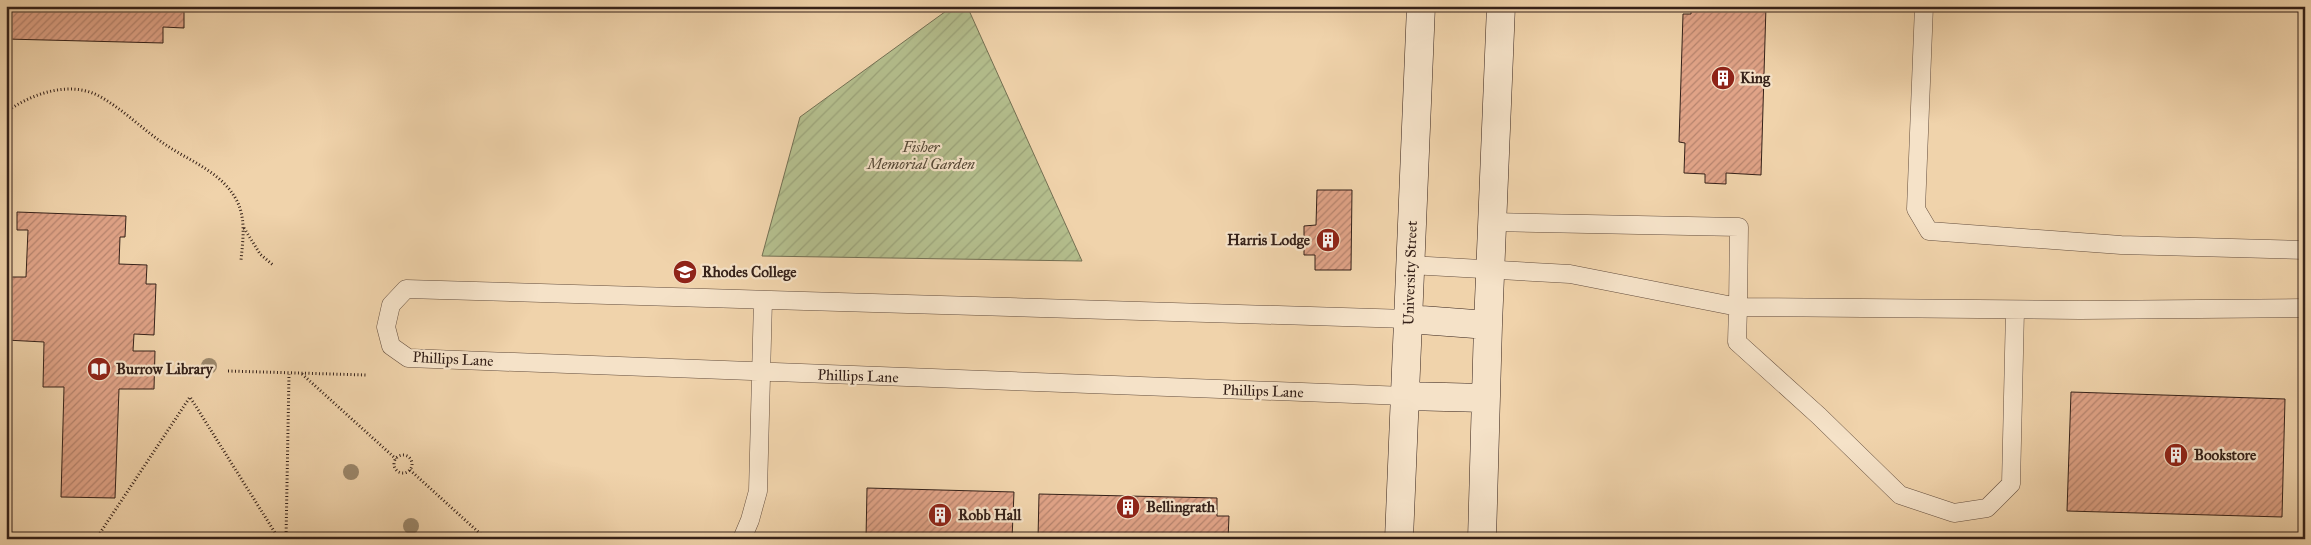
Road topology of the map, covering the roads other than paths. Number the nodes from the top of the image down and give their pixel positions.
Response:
1 (1421, 6) edge
2 (1501, 6) edge
3 (1924, 6) edge
4 (1492, 222) junction
5 (2305, 250) edge
6 (1410, 265) junction
7 (1490, 270) junction
8 (763, 300) junction
9 (1738, 307) junction
10 (2305, 308) edge
11 (2015, 310) junction
12 (1408, 319) junction
13 (1488, 325) junction
14 (762, 372) junction
15 (1405, 396) junction
16 (1485, 398) junction
17 (742, 539) edge
18 (1399, 539) edge
19 (1482, 539) edge

1 - 6 main road, University Street
2 - 4 main road
3 - 5 lane
4 - 7 main road
4 - 9 lane
6 - 7 lane
6 - 12 main road, University Street
7 - 9 lane
7 - 13 main road
8 - 12 lane, Phillips Lane
8 - 14 lane
8 - 14 lane, Phillips Lane
9 - 11 lane
9 - 11 lane
10 - 11 lane
12 - 13 main road
12 - 15 main road, University Street
13 - 16 main road
14 - 15 lane, Phillips Lane
14 - 17 lane
15 - 16 main road
15 - 18 main road, University Street
16 - 19 main road

